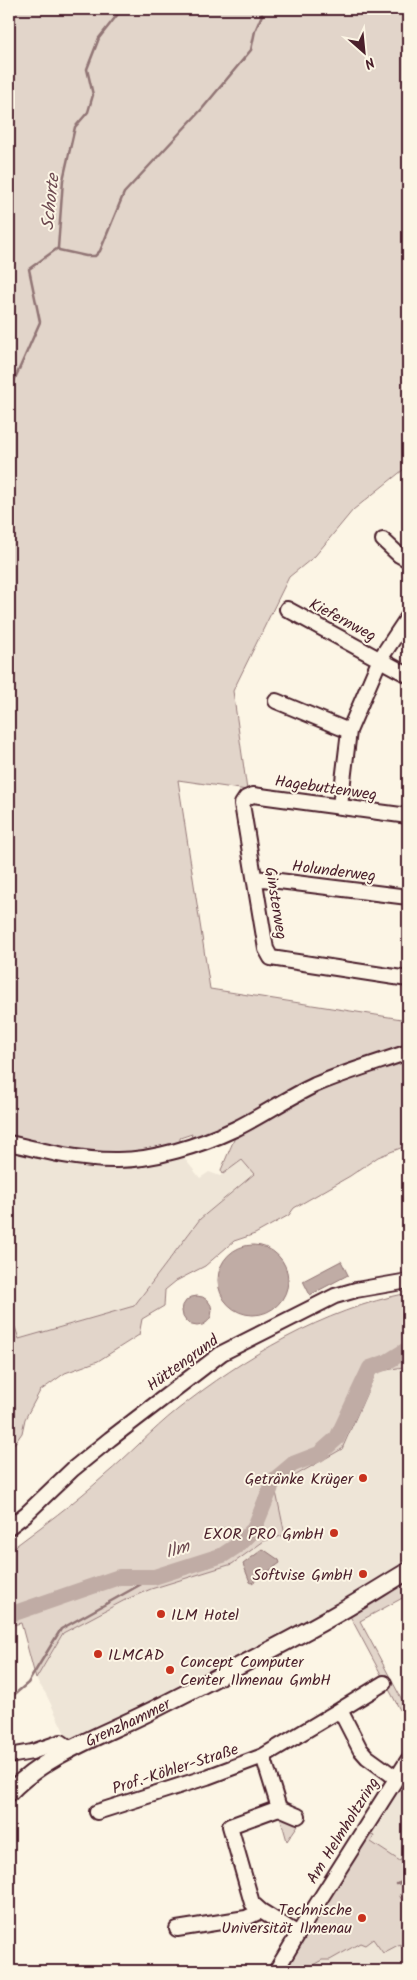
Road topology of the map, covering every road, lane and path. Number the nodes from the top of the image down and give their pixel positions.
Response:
1 (383, 540) dead end
2 (408, 560) edge
3 (287, 608) dead end
4 (408, 617) edge
5 (380, 659) junction
6 (408, 675) edge
7 (276, 701) dead end
8 (349, 731) junction
9 (242, 804) joint
10 (340, 806) junction
11 (408, 816) edge
12 (255, 878) junction
13 (408, 898) edge
14 (408, 979) edge
15 (408, 1052) edge
16 (9, 1143) edge
17 (408, 1281) edge
18 (9, 1527) edge
19 (408, 1570) edge
20 (384, 1683) dead end
21 (340, 1710) junction
22 (71, 1749) junction
23 (9, 1756) edge
24 (263, 1756) junction
25 (408, 1760) edge
26 (396, 1778) junction
27 (9, 1794) edge
28 (279, 1808) junction
29 (97, 1812) dead end
30 (298, 1816) dead end
31 (261, 1911) junction
32 (177, 1929) dead end
33 (298, 1934) junction
34 (276, 1971) edge

1 - 2 street
3 - 5 street, Kiefernweg
4 - 5 street
5 - 6 street, Kiefernweg
5 - 8 street
7 - 8 street
8 - 10 street
9 - 10 street, Hagebuttenweg
9 - 12 street, Ginsterweg
10 - 11 street, Hagebuttenweg
12 - 13 street, Holunderweg
12 - 14 street, Ginsterweg
15 - 16 street
17 - 18 street, Hüttengrund
19 - 22 main road, Grenzhammer
20 - 21 street, Prof.-Köhler-Straße
21 - 24 street, Prof.-Köhler-Straße
21 - 26 street
22 - 23 street
22 - 27 main road, Grenzhammer
24 - 28 street, Prof.-Köhler-Straße
24 - 29 street, Prof.-Köhler-Straße
25 - 26 street, Am Helmholtzring
26 - 33 street, Am Helmholtzring
28 - 30 street
28 - 31 street
31 - 32 street
31 - 33 street
33 - 34 street, Am Helmholtzring

